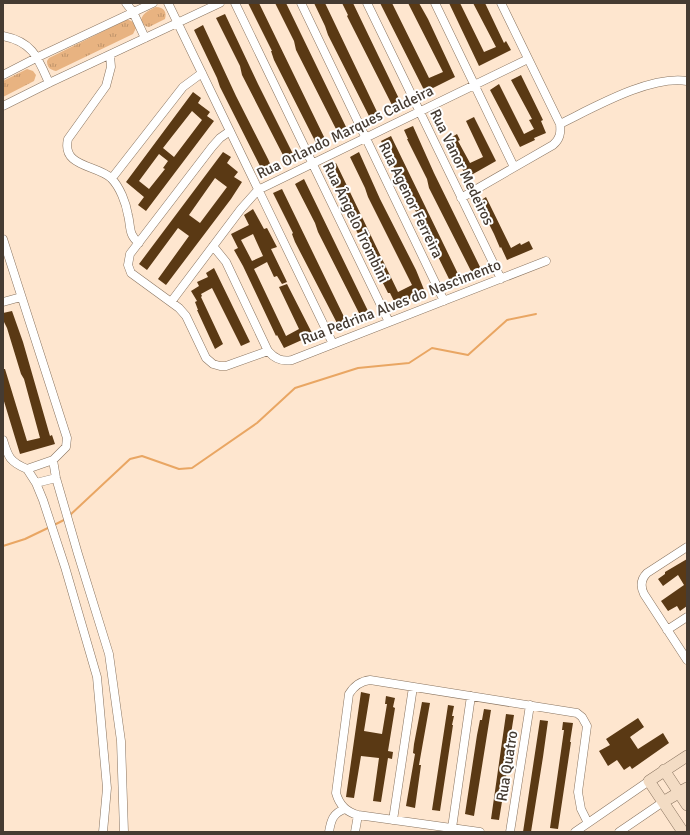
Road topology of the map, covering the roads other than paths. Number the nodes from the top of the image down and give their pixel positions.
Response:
1 (126, 3) edge
2 (153, 3) edge
3 (168, 3) edge
4 (220, 3) edge
5 (235, 3) edge
6 (301, 3) edge
7 (367, 3) edge
8 (435, 3) edge
9 (501, 3) edge
10 (133, 12) junction
11 (177, 23) junction
12 (3, 36) edge
13 (145, 38) junction
14 (110, 55) junction
15 (38, 57) junction
16 (528, 59) junction
17 (202, 73) junction
18 (3, 75) edge
19 (687, 81) edge
20 (49, 83) junction
21 (474, 85) junction
22 (3, 106) edge
23 (420, 111) junction
24 (560, 124) junction
25 (230, 131) junction
26 (366, 138) junction
27 (312, 163) junction
28 (514, 168) junction
29 (112, 178) junction
30 (258, 190) junction
31 (462, 198) junction
32 (3, 238) edge
33 (138, 243) junction
34 (213, 246) junction
35 (546, 261) dead end
36 (501, 279) junction
37 (22, 297) junction
38 (444, 301) junction
39 (3, 302) edge
40 (171, 302) junction
41 (389, 322) junction
42 (333, 344) junction
43 (268, 351) junction
44 (3, 440) edge
45 (53, 460) junction
46 (27, 469) junction
47 (56, 478) junction
48 (36, 483) junction
49 (687, 547) edge
50 (687, 617) edge
51 (667, 630) junction
52 (687, 660) edge
53 (413, 687) junction
54 (471, 696) junction
55 (530, 705) junction
56 (687, 756) edge
57 (664, 770) junction
58 (649, 781) junction
59 (683, 790) edge
60 (663, 802) junction
61 (687, 805) edge
62 (345, 809) junction
63 (358, 815) junction
64 (393, 820) junction
65 (588, 823) junction
66 (452, 828) junction
67 (103, 832) edge
68 (124, 832) edge
69 (329, 832) edge
70 (355, 832) edge
71 (480, 832) edge
72 (510, 832) edge
73 (575, 832) edge
74 (619, 832) edge
75 (683, 832) edge

1 - 10 street
2 - 10 street
3 - 11 street
4 - 11 street
5 - 27 street, Rua Ângelo Trombini
6 - 26 street, Rua Agenor Ferreira
7 - 23 street, Rua Vanor Medeiros
8 - 21 street
9 - 16 street
10 - 13 street
10 - 15 street
11 - 13 street
11 - 17 street
12 - 15 street
13 - 14 street
14 - 20 street
14 - 29 street
15 - 18 street
15 - 20 street
16 - 21 street, Rua Orlando Marques Caldeira
16 - 24 street
17 - 25 street
17 - 29 street
19 - 24 street
20 - 22 street
21 - 23 street, Rua Orlando Marques Caldeira
21 - 28 street
23 - 26 street, Rua Orlando Marques Caldeira
23 - 31 street, Rua Vanor Medeiros
24 - 28 street
25 - 30 street
25 - 33 street
26 - 27 street, Rua Orlando Marques Caldeira
26 - 38 street, Rua Agenor Ferreira
27 - 30 street, Rua Orlando Marques Caldeira
27 - 41 street, Rua Ângelo Trombini
28 - 31 street
29 - 33 street
30 - 34 street, Rua Orlando Marques Caldeira
30 - 42 street
31 - 36 street, Rua Vanor Medeiros
32 - 37 street
33 - 40 street
34 - 40 street, Rua Orlando Marques Caldeira
34 - 43 street
35 - 36 street, Rua Pedrina Alves do Nascimento
36 - 38 street, Rua Pedrina Alves do Nascimento
37 - 39 street
37 - 45 street
38 - 41 street, Rua Pedrina Alves do Nascimento
40 - 43 street
41 - 42 street, Rua Pedrina Alves do Nascimento
42 - 43 street, Rua Pedrina Alves do Nascimento
44 - 46 street
45 - 46 street
45 - 47 street
46 - 48 street
47 - 48 street
47 - 68 street
48 - 67 street
49 - 51 street
50 - 51 street
51 - 52 street
53 - 54 street
53 - 62 street
53 - 64 street
54 - 55 street
54 - 66 street
55 - 65 street
55 - 72 street, Rua Quatro
56 - 57 street
57 - 58 street
57 - 59 street
58 - 60 street
58 - 65 street
59 - 60 street
59 - 61 street
60 - 74 street
60 - 75 street
62 - 63 street
62 - 69 street
63 - 64 street
63 - 70 street
64 - 66 street
65 - 73 street
66 - 71 street

